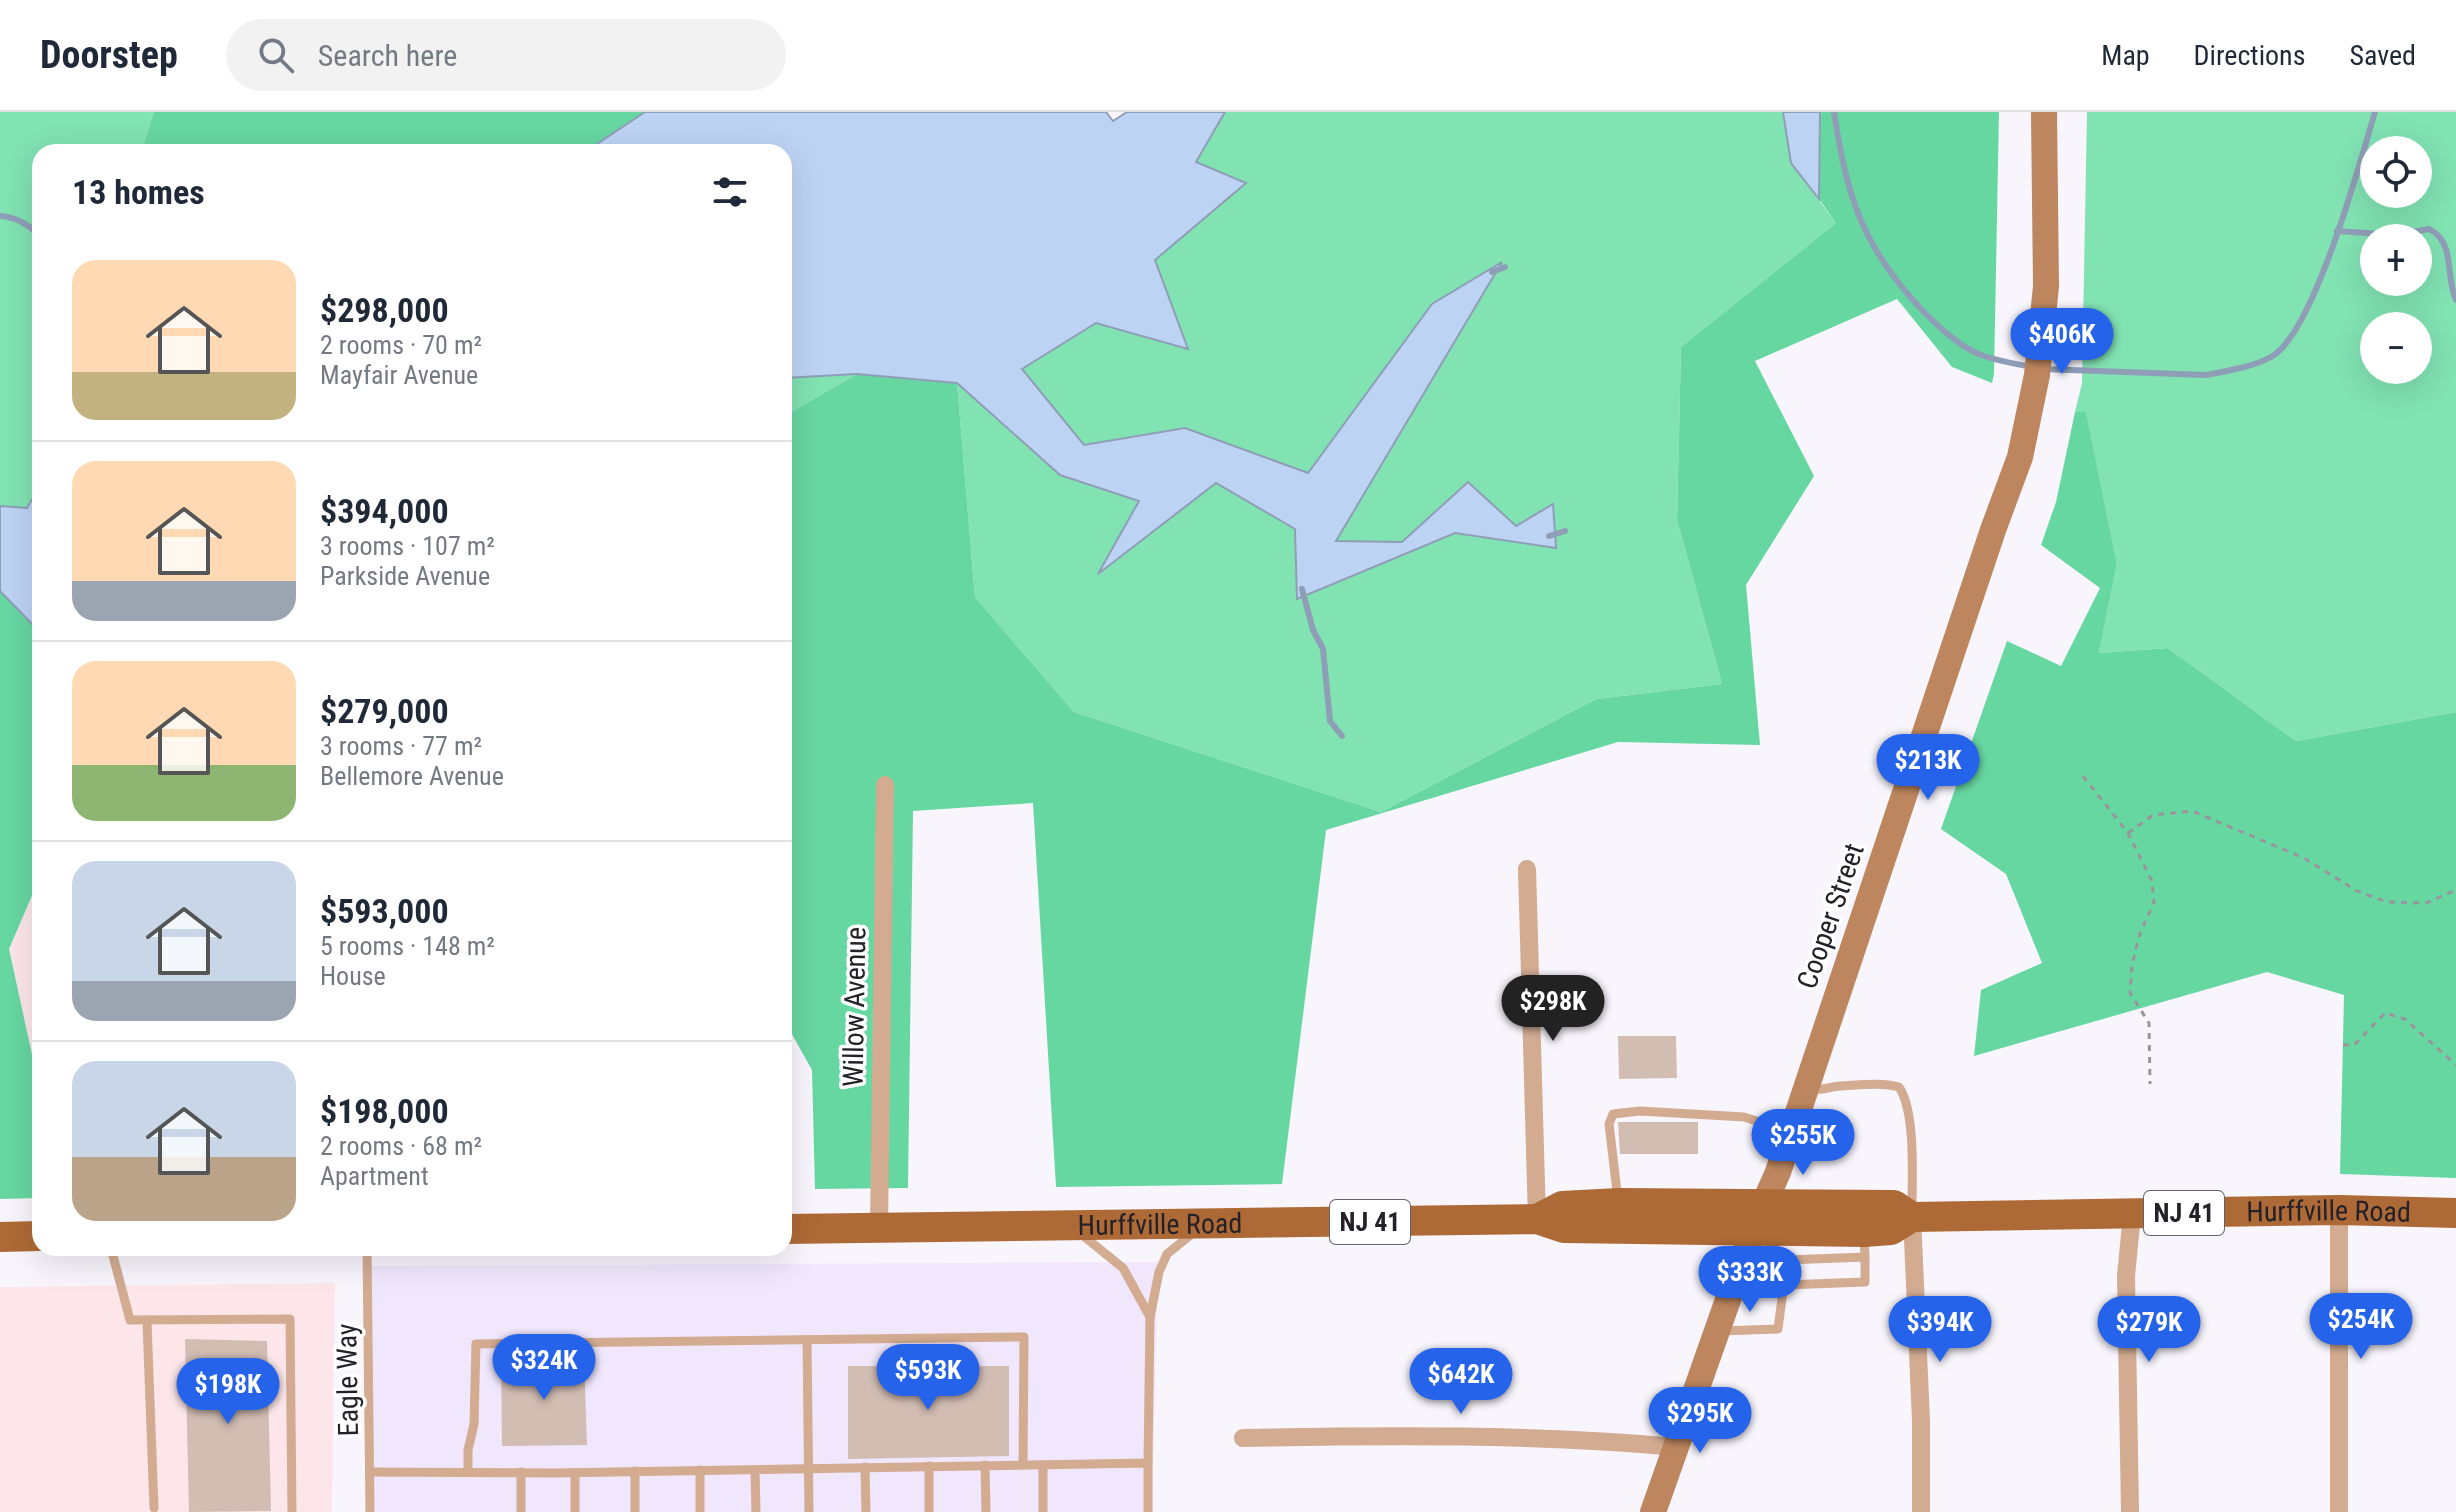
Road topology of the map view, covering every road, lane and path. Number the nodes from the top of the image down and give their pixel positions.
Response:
1 (2044, 112) edge
2 (2083, 776) dead end
3 (885, 785) dead end
4 (2128, 833) junction
5 (1527, 869) dead end
6 (2456, 890) edge
7 (2343, 1045) dead end
8 (2456, 1065) edge
9 (2150, 1084) dead end
10 (1807, 1086) junction
11 (1791, 1132) junction
12 (1619, 1203) junction
13 (2339, 1210) junction
14 (2456, 1213) edge
15 (2132, 1214) junction
16 (1759, 1216) junction
17 (1912, 1217) junction
18 (1537, 1219) junction
19 (1204, 1225) junction
20 (1072, 1227) junction
21 (879, 1228) junction
22 (792, 1229) edge
23 (32, 1236) edge
24 (0, 1237) edge
25 (1864, 1244) junction
26 (113, 1256) edge
27 (367, 1256) edge
28 (1785, 1285) junction
29 (1150, 1317) junction
30 (147, 1322) junction
31 (1718, 1331) junction
32 (807, 1340) junction
33 (1243, 1438) dead end
34 (1677, 1447) junction
35 (1148, 1463) junction
36 (985, 1465) junction
37 (1023, 1465) junction
38 (1043, 1465) junction
39 (929, 1466) junction
40 (865, 1467) junction
41 (808, 1469) junction
42 (700, 1470) junction
43 (755, 1470) junction
44 (635, 1471) junction
45 (370, 1472) junction
46 (468, 1472) junction
47 (521, 1472) junction
48 (575, 1473) junction
49 (154, 1508) dead end
50 (292, 1512) edge
51 (370, 1512) edge
52 (521, 1512) edge
53 (575, 1512) edge
54 (635, 1512) edge
55 (700, 1512) edge
56 (756, 1512) edge
57 (809, 1512) edge
58 (866, 1512) edge
59 (929, 1512) edge
60 (986, 1512) edge
61 (1043, 1512) edge
62 (1148, 1512) edge
63 (1653, 1512) edge
64 (1921, 1512) edge
65 (2130, 1512) edge
66 (2339, 1512) edge

1 - 10 main road, Cooper Street
2 - 4 path
3 - 21 street, Willow Avenue
4 - 6 path
4 - 9 path
5 - 18 street
7 - 8 path
10 - 11 main road, Cooper Street
10 - 17 lane
11 - 12 lane
11 - 16 main road, Cooper Street
12 - 16 main road, Hurffville Road / NJ 41
12 - 18 main road, Hurffville Road / NJ 41
13 - 14 main road, Hurffville Road / NJ 41
13 - 15 main road, Hurffville Road / NJ 41
13 - 66 street
15 - 17 main road, Hurffville Road / NJ 41
15 - 65 street
16 - 17 main road, Hurffville Road / NJ 41
16 - 18 main road, Hurffville Road / NJ 41
16 - 25 main road, Hurffville Road / NJ 41
16 - 31 main road, Cooper Street
17 - 25 main road, Hurffville Road / NJ 41
17 - 64 street
18 - 19 main road, Hurffville Road / NJ 41
19 - 20 main road, Hurffville Road / NJ 41
19 - 29 lane
20 - 21 main road, Hurffville Road / NJ 41
20 - 29 lane
21 - 22 main road, Hurffville Road / NJ 41
23 - 24 main road
25 - 28 lane
25 - 28 lane
26 - 30 lane
27 - 45 lane, Eagle Way
28 - 31 lane
29 - 35 lane
30 - 49 lane
30 - 50 lane
31 - 34 main road, Cooper Street
32 - 37 lane
32 - 41 lane
32 - 46 lane
33 - 34 street
34 - 63 main road, Cooper Street
35 - 38 lane
35 - 62 lane
36 - 37 lane
36 - 39 lane
36 - 60 lane
37 - 38 lane
38 - 61 lane
39 - 40 lane
39 - 59 lane
40 - 41 lane
40 - 58 lane
41 - 43 lane
41 - 57 lane
42 - 43 lane
42 - 44 lane
42 - 55 lane
43 - 56 lane
44 - 48 lane
44 - 54 lane
45 - 46 lane
45 - 51 lane, Eagle Way
46 - 47 lane
47 - 48 lane
47 - 52 lane
48 - 53 lane

